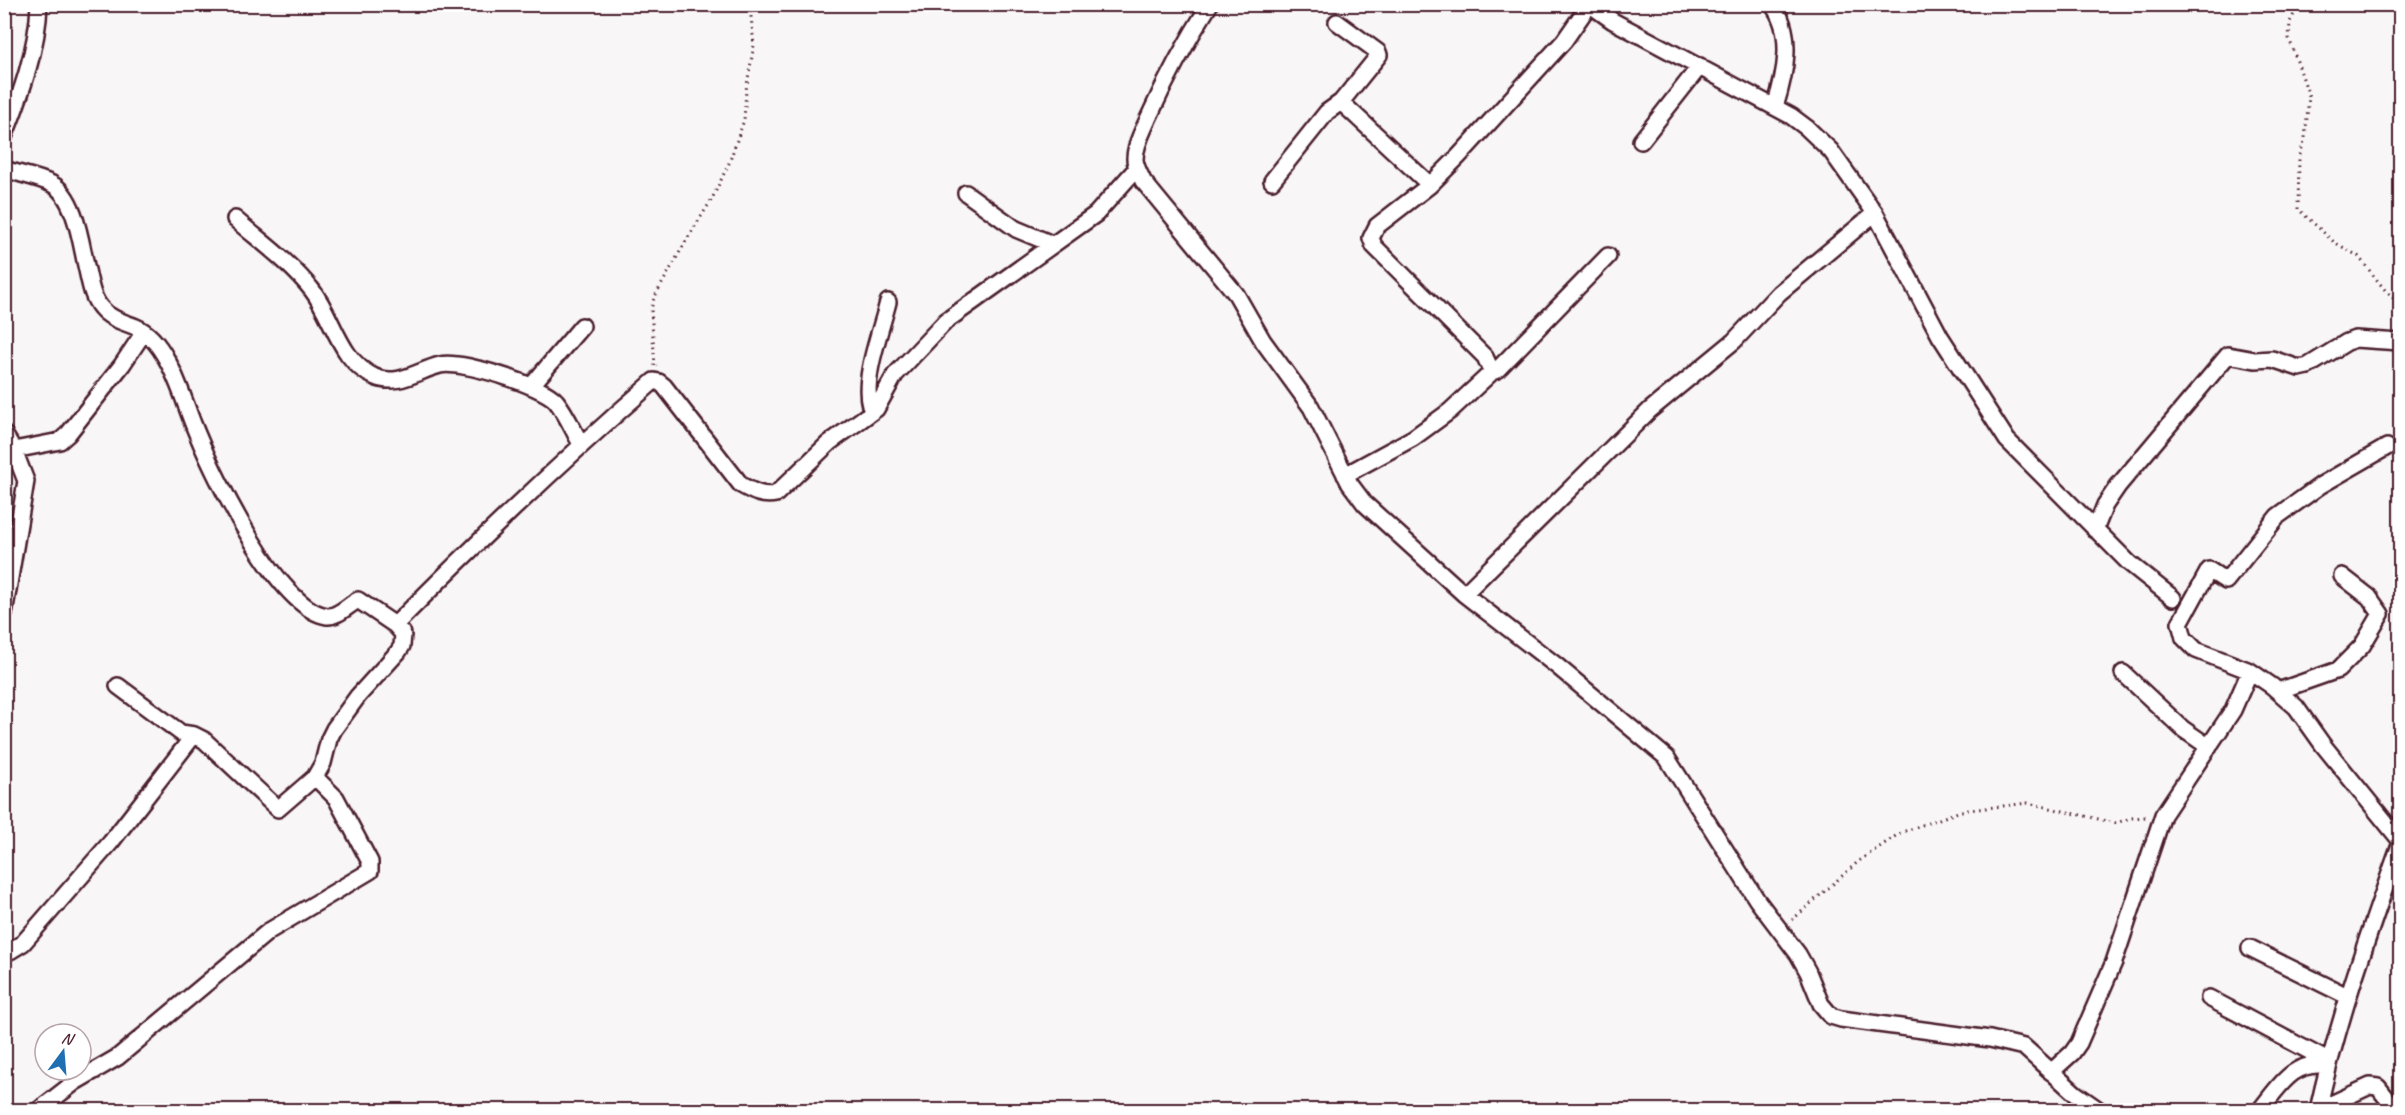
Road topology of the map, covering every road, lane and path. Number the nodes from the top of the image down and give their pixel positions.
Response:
1 (39, 4) edge
2 (752, 4) edge
3 (1210, 4) edge
4 (1772, 4) edge
5 (2299, 4) edge
6 (1589, 5) edge
7 (1337, 22) dead end
8 (1700, 66) junction
9 (1341, 102) junction
10 (1776, 107) junction
11 (4, 137) edge
12 (1641, 141) dead end
13 (1137, 168) junction
14 (4, 169) edge
15 (1272, 181) dead end
16 (1430, 185) junction
17 (966, 194) dead end
18 (1875, 213) junction
19 (234, 219) dead end
20 (1052, 244) junction
21 (1608, 256) dead end
22 (888, 302) dead end
23 (2400, 305) edge
24 (582, 327) dead end
25 (144, 332) junction
26 (2400, 342) edge
27 (1492, 372) junction
28 (656, 381) junction
29 (532, 385) junction
30 (876, 409) junction
31 (4, 434) edge
32 (581, 444) junction
33 (2387, 447) dead end
34 (14, 450) junction
35 (1345, 475) junction
36 (2095, 530) junction
37 (2342, 576) dead end
38 (1464, 594) junction
39 (2173, 598) dead end
40 (4, 614) edge
41 (395, 625) junction
42 (2250, 671) junction
43 (2123, 673) dead end
44 (118, 686) dead end
45 (2278, 691) junction
46 (194, 735) junction
47 (2209, 747) junction
48 (315, 777) junction
49 (2163, 815) junction
50 (2400, 840) edge
51 (2400, 845) edge
52 (1780, 931) junction
53 (2250, 948) dead end
54 (4, 950) edge
55 (2348, 996) junction
56 (2209, 998) dead end
57 (2328, 1063) junction
58 (2051, 1072) junction
59 (39, 1110) edge
60 (2098, 1110) edge
61 (2260, 1110) edge
62 (2318, 1110) edge
63 (2396, 1110) edge

1 - 11 street
2 - 28 path
3 - 13 street
4 - 10 street
5 - 23 path
6 - 8 street
6 - 16 street
7 - 9 street
8 - 10 street
8 - 12 street
9 - 15 street
9 - 16 street
10 - 18 street
13 - 20 street
13 - 35 street
14 - 25 street
16 - 27 street
17 - 20 street
18 - 36 street
18 - 38 street
19 - 29 street
20 - 30 street
21 - 27 street
22 - 30 street
24 - 29 street
25 - 34 street
25 - 41 street
26 - 36 street
27 - 35 street
28 - 30 street
28 - 32 street
29 - 32 street
31 - 34 street
32 - 41 street
33 - 42 street
34 - 40 street
35 - 38 street
36 - 39 street
37 - 45 street
38 - 52 street
41 - 48 street
42 - 45 street
42 - 47 street
43 - 47 street
44 - 46 street
45 - 50 street
46 - 48 street
46 - 54 street
47 - 49 street
48 - 59 street
49 - 52 path
49 - 58 street
51 - 55 street
52 - 58 street
53 - 55 street
55 - 57 street
56 - 57 street
57 - 61 street
57 - 62 street
58 - 60 street
62 - 63 street

